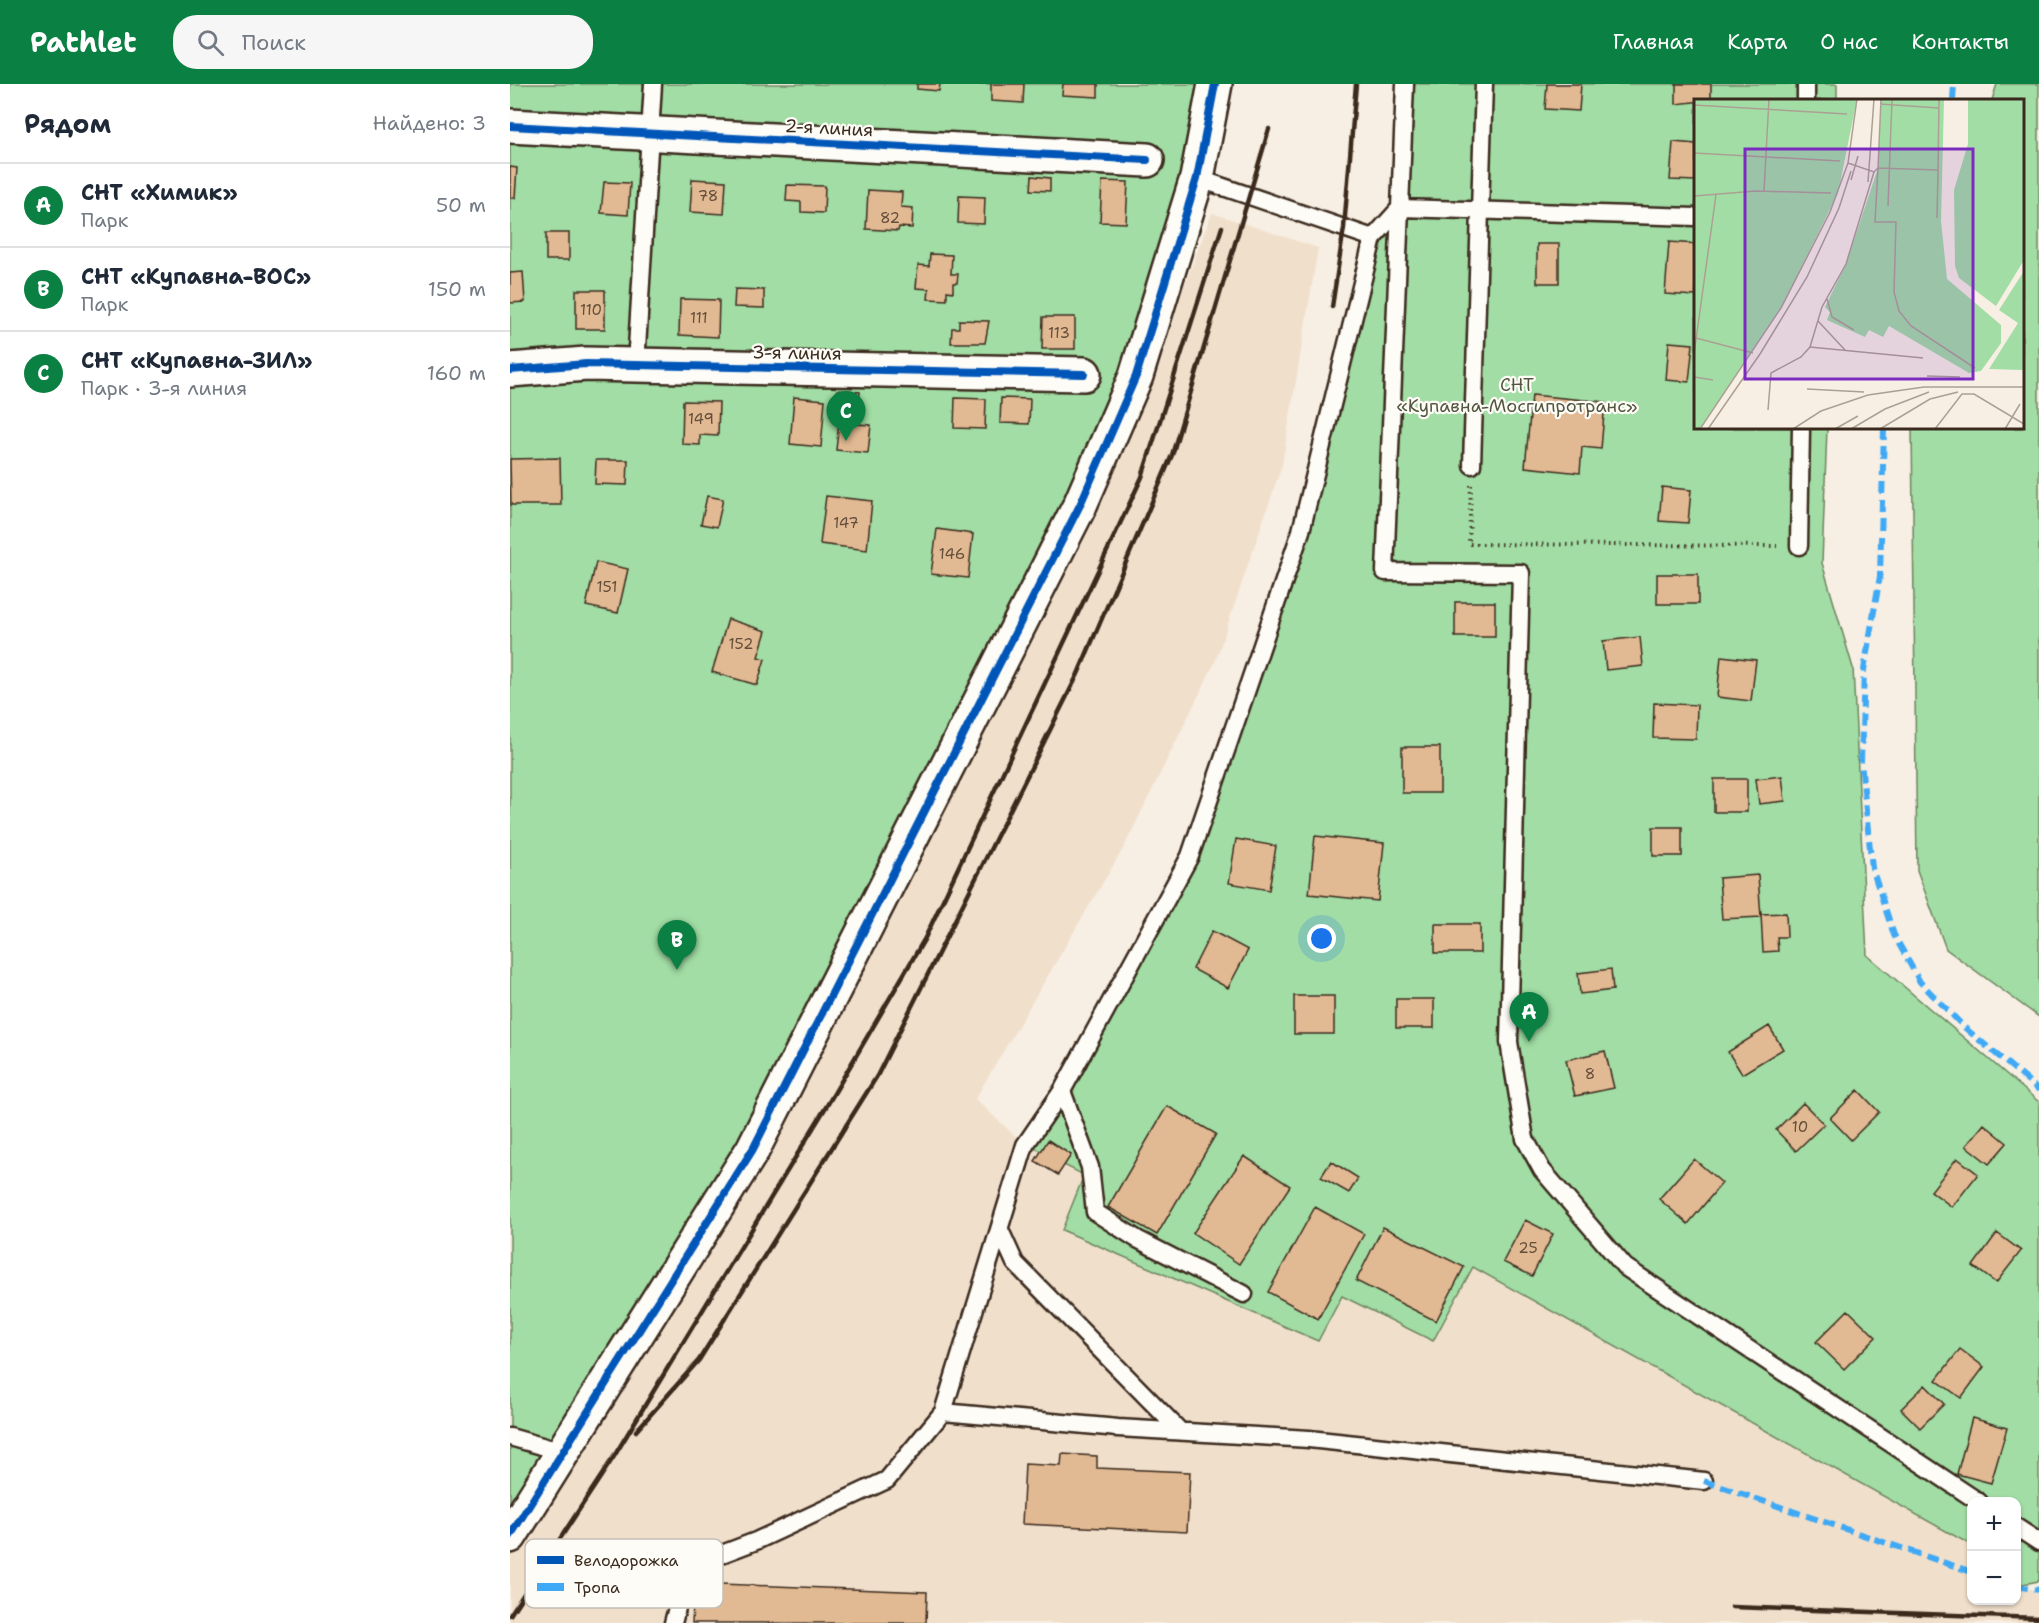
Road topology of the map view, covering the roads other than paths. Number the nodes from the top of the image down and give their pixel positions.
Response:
1 (653, 84) edge
2 (1215, 84) edge
3 (1405, 84) edge
4 (1484, 84) edge
5 (510, 126) edge
6 (650, 133) junction
7 (1147, 160) dead end
8 (1197, 178) junction
9 (1400, 208) junction
10 (1480, 210) junction
11 (1694, 217) edge
12 (1372, 238) junction
13 (636, 365) junction
14 (510, 370) edge
15 (1084, 374) dead end
16 (1801, 429) edge
17 (1472, 465) road end
18 (1799, 546) road end
19 (1062, 1090) junction
20 (1000, 1230) junction
21 (1244, 1294) dead end
22 (943, 1412) junction
23 (1180, 1431) junction
24 (510, 1437) edge
25 (563, 1452) junction
26 (1704, 1481) dead end
27 (1972, 1497) edge
28 (2021, 1530) edge
29 (510, 1536) edge
30 (2039, 1542) edge
31 (723, 1554) edge
32 (677, 1608) edge
33 (673, 1623) edge

1 - 6 lane
2 - 8 street
3 - 9 lane
4 - 10 lane
5 - 6 street, 2-я линия
6 - 7 street, 2-я линия
6 - 13 lane
8 - 12 lane
8 - 25 street
9 - 10 lane
9 - 12 lane
9 - 27 lane
10 - 11 lane
10 - 17 lane
12 - 19 lane
13 - 14 street, 3-я линия
13 - 15 street, 3-я линия
16 - 18 lane
19 - 20 lane
19 - 21 lane
20 - 22 lane
20 - 23 lane
22 - 23 lane
22 - 31 lane
23 - 26 lane
24 - 25 lane
25 - 29 street
28 - 30 lane
32 - 33 lane

